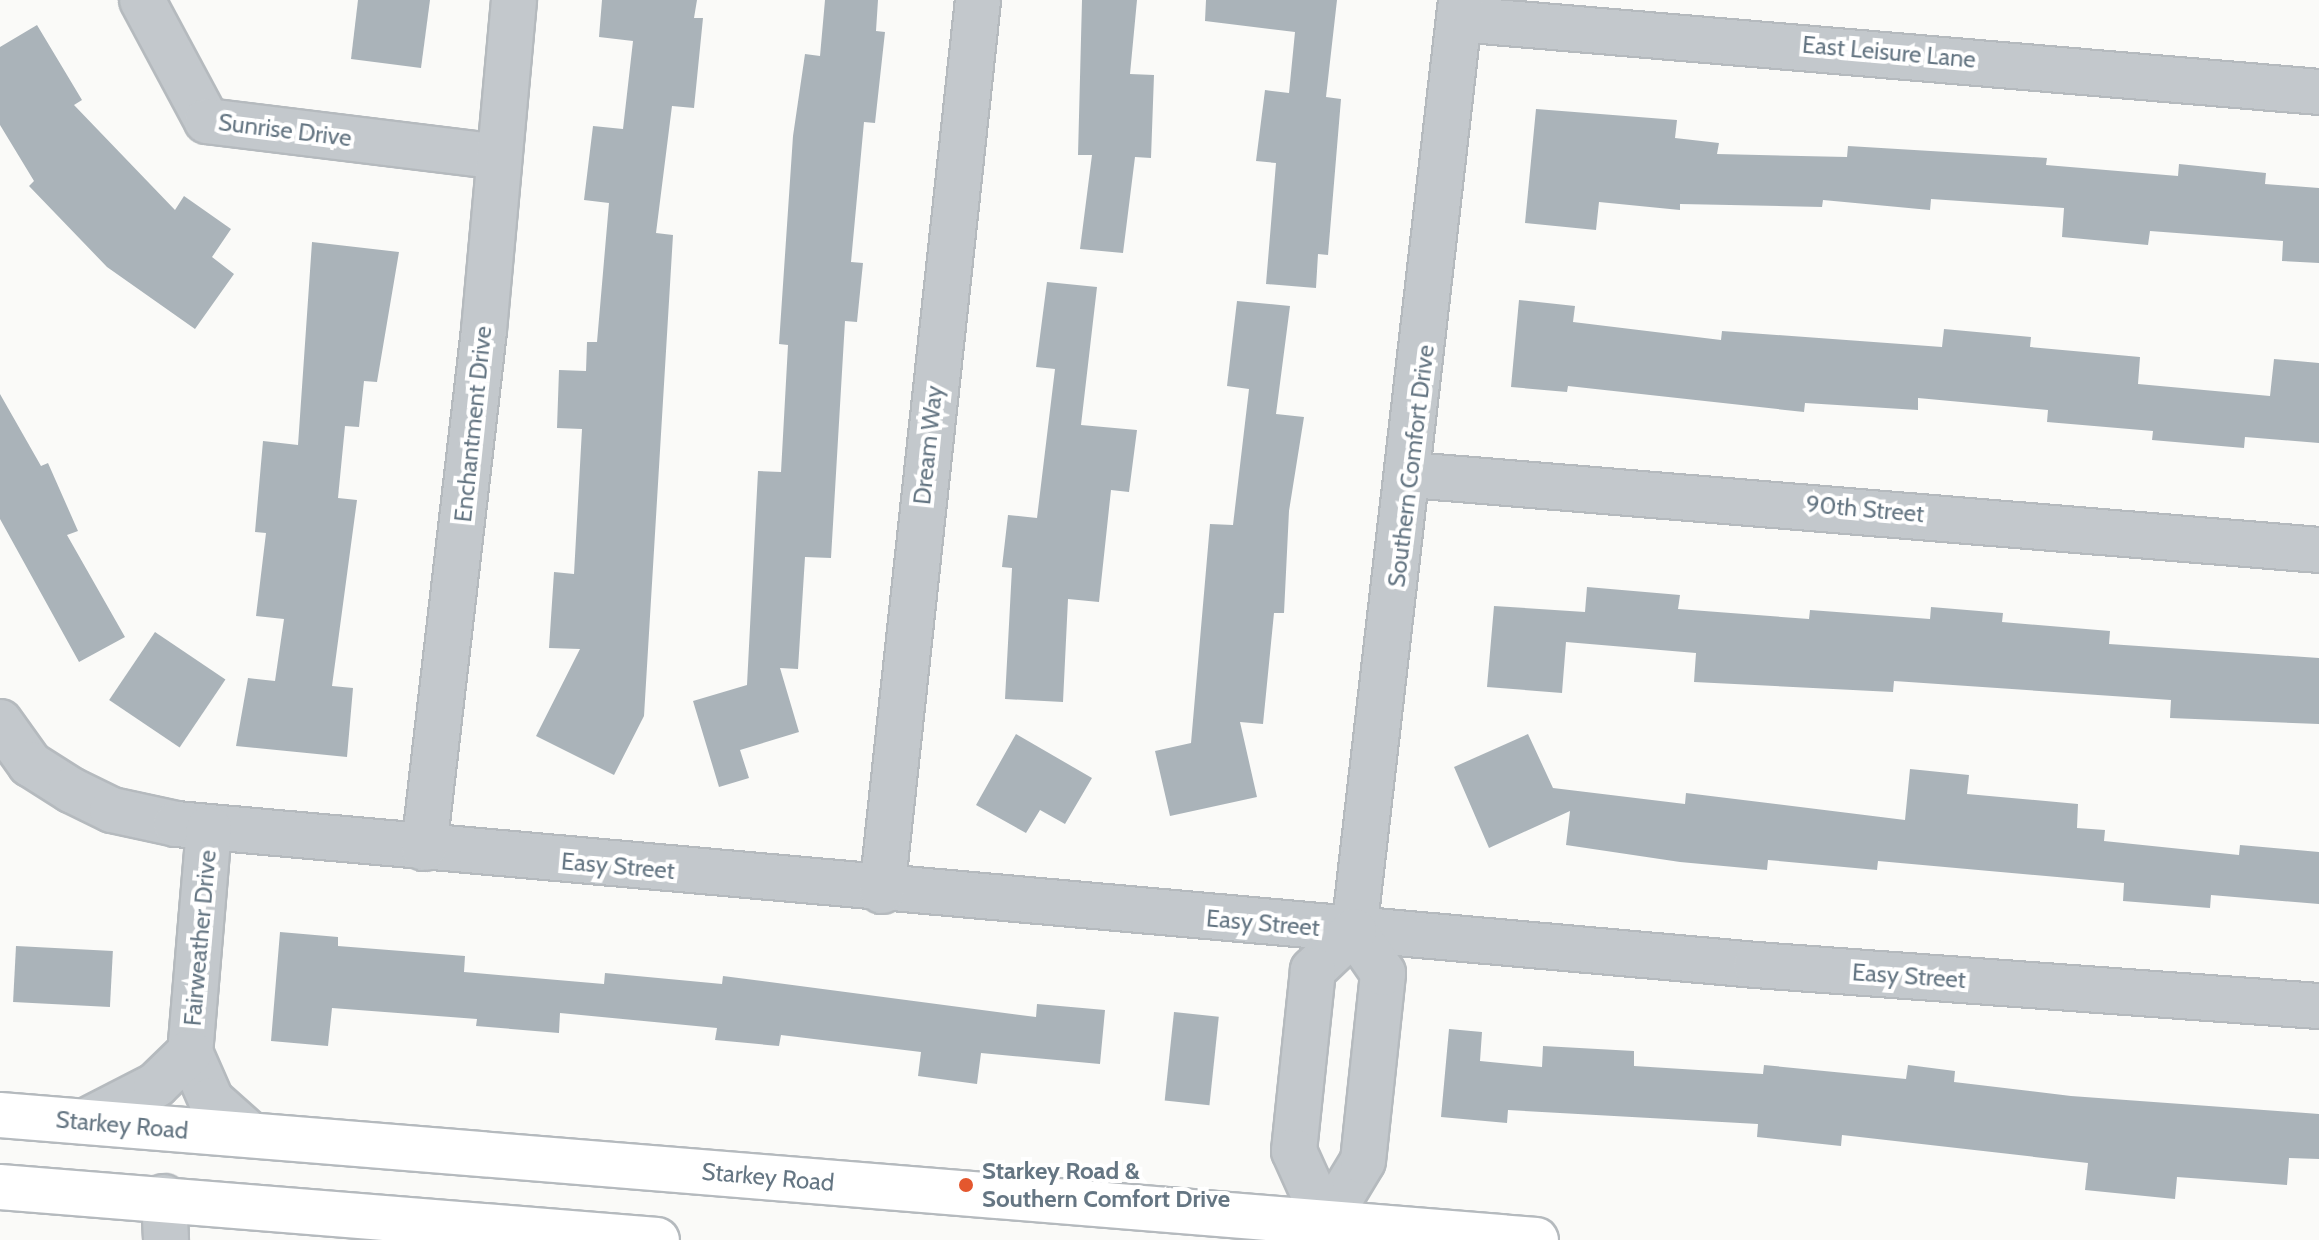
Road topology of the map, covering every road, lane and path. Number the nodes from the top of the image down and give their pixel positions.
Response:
1 (142, 0) edge
2 (514, 0) edge
3 (978, 0) edge
4 (1460, 10) edge
5 (2319, 92) edge
6 (499, 157) junction
7 (1411, 475) junction
8 (2319, 550) edge
9 (0, 722) edge
10 (209, 828) junction
11 (424, 848) junction
12 (882, 891) junction
13 (1354, 931) junction
14 (2319, 1006) edge
15 (190, 1052) junction
16 (0, 1115) edge
17 (84, 1122) junction
18 (171, 1129) junction
19 (250, 1135) junction
20 (0, 1187) edge
21 (164, 1197) junction
22 (1325, 1231) edge
23 (166, 1240) edge
24 (657, 1240) edge
25 (1536, 1240) edge

1 - 6 street, Sunrise Drive
2 - 6 street, Enchantment Drive
3 - 12 street, Dream Way
4 - 5 street, East Leisure Lane
4 - 7 street, Southern Comfort Drive
6 - 11 street, Enchantment Drive
7 - 8 street, 90th Street
7 - 13 street, Southern Comfort Drive
9 - 10 street, Fairweather Drive
10 - 11 street, Easy Street
10 - 15 street, Fairweather Drive
11 - 12 street, Easy Street
12 - 13 street, Easy Street
13 - 14 street, Easy Street
13 - 22 street
13 - 22 street
15 - 17 street, Fairweather Drive
15 - 19 street, Fairweather Drive
16 - 17 main road, Starkey Road
17 - 18 main road, Starkey Road
18 - 19 main road, Starkey Road
18 - 21 main road
19 - 22 main road, Starkey Road
20 - 21 main road
21 - 23 street
21 - 24 main road
22 - 25 main road, Starkey Road

